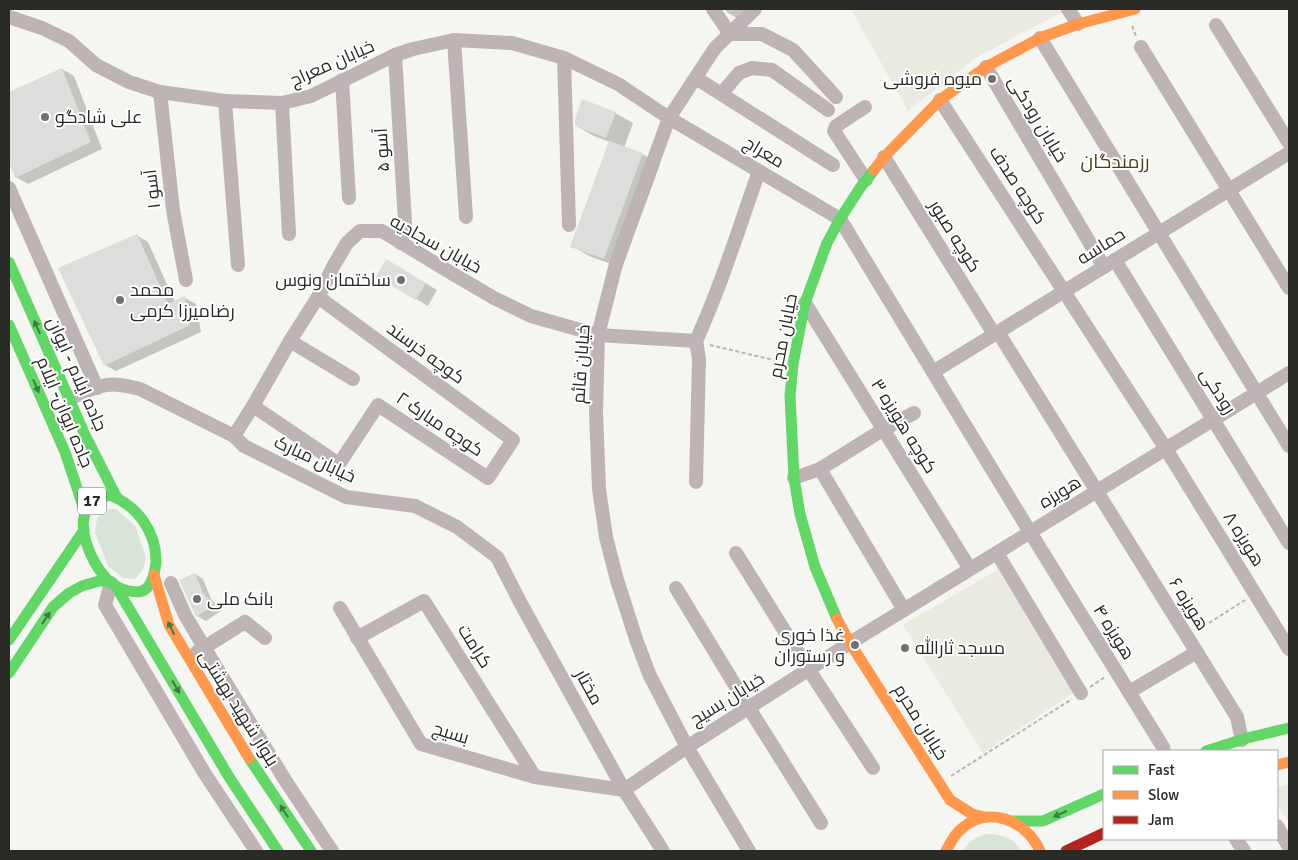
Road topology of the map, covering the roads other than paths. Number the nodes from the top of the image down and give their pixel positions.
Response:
1 (713, 9) edge
2 (755, 9) edge
3 (1068, 9) edge
4 (1128, 9) edge
5 (9, 17) edge
6 (1078, 24) junction
7 (1216, 25) dead end
8 (730, 34) junction
9 (1040, 38) junction
10 (454, 40) junction
11 (1141, 47) road end
12 (395, 55) junction
13 (564, 58) junction
14 (986, 67) junction
15 (696, 78) junction
16 (342, 80) junction
17 (160, 92) junction
18 (722, 93) junction
19 (836, 97) dead end
20 (940, 100) junction
21 (225, 101) junction
22 (282, 104) junction
23 (865, 107) dead end
24 (828, 110) dead end
25 (669, 118) junction
26 (1289, 143) edge
27 (1289, 153) edge
28 (884, 157) junction
29 (833, 165) dead end
30 (759, 171) junction
31 (866, 180) junction
32 (9, 188) edge
33 (1229, 190) junction
34 (349, 198) dead end
35 (466, 217) dead end
36 (840, 219) junction
37 (569, 224) dead end
38 (1159, 233) junction
39 (289, 234) dead end
40 (401, 243) junction
41 (9, 262) edge
42 (1110, 263) junction
43 (238, 265) dead end
44 (186, 280) dead end
45 (1289, 288) edge
46 (1064, 291) junction
47 (318, 297) junction
48 (805, 303) junction
49 (9, 326) edge
50 (996, 333) junction
51 (11, 335) edge
52 (598, 335) junction
53 (290, 341) junction
54 (696, 341) junction
55 (933, 372) junction
56 (1289, 373) edge
57 (353, 379) dead end
58 (97, 388) junction
59 (1257, 393) junction
60 (69, 399) junction
61 (253, 406) junction
62 (914, 413) dead end
63 (1213, 420) junction
64 (884, 429) junction
65 (234, 436) junction
66 (513, 440) joint
67 (1289, 446) edge
68 (1166, 448) junction
69 (820, 469) junction
70 (794, 478) junction
71 (696, 482) dead end
72 (1097, 491) junction
73 (117, 498) junction
74 (85, 512) junction
75 (84, 530) junction
76 (1030, 532) junction
77 (1289, 543) edge
78 (997, 553) junction
79 (736, 554) dead end
80 (970, 570) junction
81 (154, 575) junction
82 (111, 583) junction
83 (171, 583) dead end
84 (676, 588) dead end
85 (520, 602) joint
86 (340, 608) dead end
87 (904, 610) junction
88 (12, 635) edge
89 (265, 638) dead end
90 (357, 638) junction
91 (850, 643) junction
92 (28, 645) junction
93 (204, 647) junction
94 (1289, 649) edge
95 (1197, 652) junction
96 (188, 658) junction
97 (809, 670) junction
98 (9, 673) edge
99 (1129, 692) junction
100 (1081, 693) road end
101 (748, 708) junction
102 (1289, 728) edge
103 (1242, 740) junction
104 (687, 746) junction
105 (1164, 750) edge
106 (1209, 750) edge
107 (873, 768) dead end
108 (535, 777) junction
109 (624, 790) junction
110 (1103, 794) edge
111 (950, 800) junction
112 (984, 818) junction
113 (1013, 821) junction
114 (821, 823) dead end
115 (1278, 828) edge
116 (1103, 833) edge
117 (1237, 840) edge
118 (947, 847) edge
119 (1289, 847) edge
120 (256, 851) edge
121 (278, 851) edge
122 (311, 851) edge
123 (332, 851) edge
124 (663, 851) edge
125 (749, 851) edge
126 (1040, 851) edge
127 (1066, 851) edge
128 (1244, 851) edge

1 - 8 street
2 - 8 street, خیابان قائم
3 - 6 street
4 - 6 main road, خیابان محرم
5 - 17 street, خیابان معراج
6 - 9 main road, خیابان محرم
7 - 26 street
8 - 15 street, خیابان قائم
8 - 19 street
9 - 14 main road, خیابان محرم
9 - 38 street
10 - 12 street, خیابان معراج
10 - 13 street, خیابان معراج
10 - 35 street
11 - 33 street
12 - 16 street, خیابان معراج
12 - 40 street, آسو ۵
13 - 25 street, خیابان معراج
13 - 37 street
14 - 20 main road, خیابان محرم
14 - 42 street, خیابان رودکی
15 - 18 street
15 - 25 street, خیابان قائم
16 - 22 street, خیابان معراج
16 - 34 street
17 - 21 street, خیابان معراج
17 - 44 street, آسو ۱
18 - 24 street
18 - 29 street
20 - 28 main road, خیابان محرم
20 - 46 street, کوچه صدف
21 - 22 street, خیابان معراج
21 - 43 street
22 - 39 street
23 - 31 street
25 - 30 street, معراج
25 - 52 street, خیابان قائم
27 - 33 street, حماسه
28 - 31 main road, خیابان محرم
28 - 50 street, کوچه صبور
30 - 36 street, معراج
30 - 54 street
31 - 36 main road, خیابان محرم
32 - 58 street
33 - 38 street, حماسه
33 - 45 street
36 - 48 main road, خیابان محرم
36 - 55 street, هویزه ۴
38 - 42 street, حماسه
38 - 59 street
40 - 47 street, خیابان سجادیه
40 - 52 street, خیابان سجادیه
60 -> 41 main road, جاده ایلام - ایوان / 17
42 - 46 street, حماسه
42 - 63 street, رودکی
46 - 50 street, حماسه
46 - 68 street, کوچه صدف
47 - 53 street, خیابان سجادیه
47 - 66 street, کوچه خرسند
48 - 64 street, کوچه هویزه ۳
48 - 70 main road, خیابان محرم
49 - 51 main road, جاده ایوان- ایلام / 17
50 - 55 street, حماسه
50 - 72 street, کوچه صبور
51 -> 74 main road, جاده ایوان- ایلام / 17
52 - 54 street, خیابان سجادیه
52 - 104 street, خیابان قائم
53 - 57 street
53 - 61 street, خیابان سجادیه
54 - 71 street
55 - 76 street, هویزه ۴
56 - 59 street, هویزه
58 - 60 street, خیابان مبارک
58 - 65 street, خیابان مبارک
59 - 63 street, هویزه
59 - 67 street
60 - 73 main road, جاده ایلام - ایوان / 17
61 - 65 street, خیابان سجادیه
61 - 66 street, کوچه مبارک ۲
62 - 64 street
63 - 68 street, هویزه
63 - 77 street, رودکی
64 - 69 street
64 - 80 street, کوچه هویزه ۳
65 - 85 street, خیابان مبارک
68 - 72 street, هویزه
68 - 94 street, هویزه ۸
69 - 70 street
69 - 87 street
70 - 91 main road, خیابان محرم
72 - 76 street, هویزه
72 - 95 street, هویزه ۶
73 - 74 main road, 17
73 - 81 main road, 17
74 - 75 main road, 17
75 - 82 main road, 17
75 - 88 main road, 17
76 - 78 street, هویزه
76 - 99 street, هویزه ۴
78 - 80 street, هویزه
78 - 100 street
79 - 97 street
80 - 87 street, هویزه
81 - 82 main road
96 -> 81 main road, بلوار شهید بهشتی
92 -> 82 main road
82 - 120 street
82 -> 121 main road
83 - 93 street
84 - 101 street
85 - 109 street, مختار
86 - 90 street, بسیج
87 - 91 street, هویزه
88 - 92 main road
89 - 93 street
90 - 108 street, بسیج
90 - 108 street, کرامت
91 - 97 street, خیابان بسیج
91 - 111 main road, خیابان محرم
92 - 98 main road
93 - 96 street
93 - 123 street
95 - 99 street
95 - 103 street, هویزه ۶
122 -> 96 main road, بلوار شهید بهشتی
97 - 101 street, خیابان بسیج
97 - 107 street
99 - 105 street, هویزه ۴
101 - 104 street, خیابان بسیج
101 - 114 street
102 - 103 main road
103 - 106 main road
104 - 109 street, خیابان بسیج
104 - 125 street, خیابان قائم
108 - 109 street, بسیج
109 - 124 street
110 -> 113 main road
111 - 112 main road
111 - 118 main road
112 - 113 main road
112 - 118 main road
113 - 126 main road
115 - 119 street
116 - 127 main road
117 - 128 street

